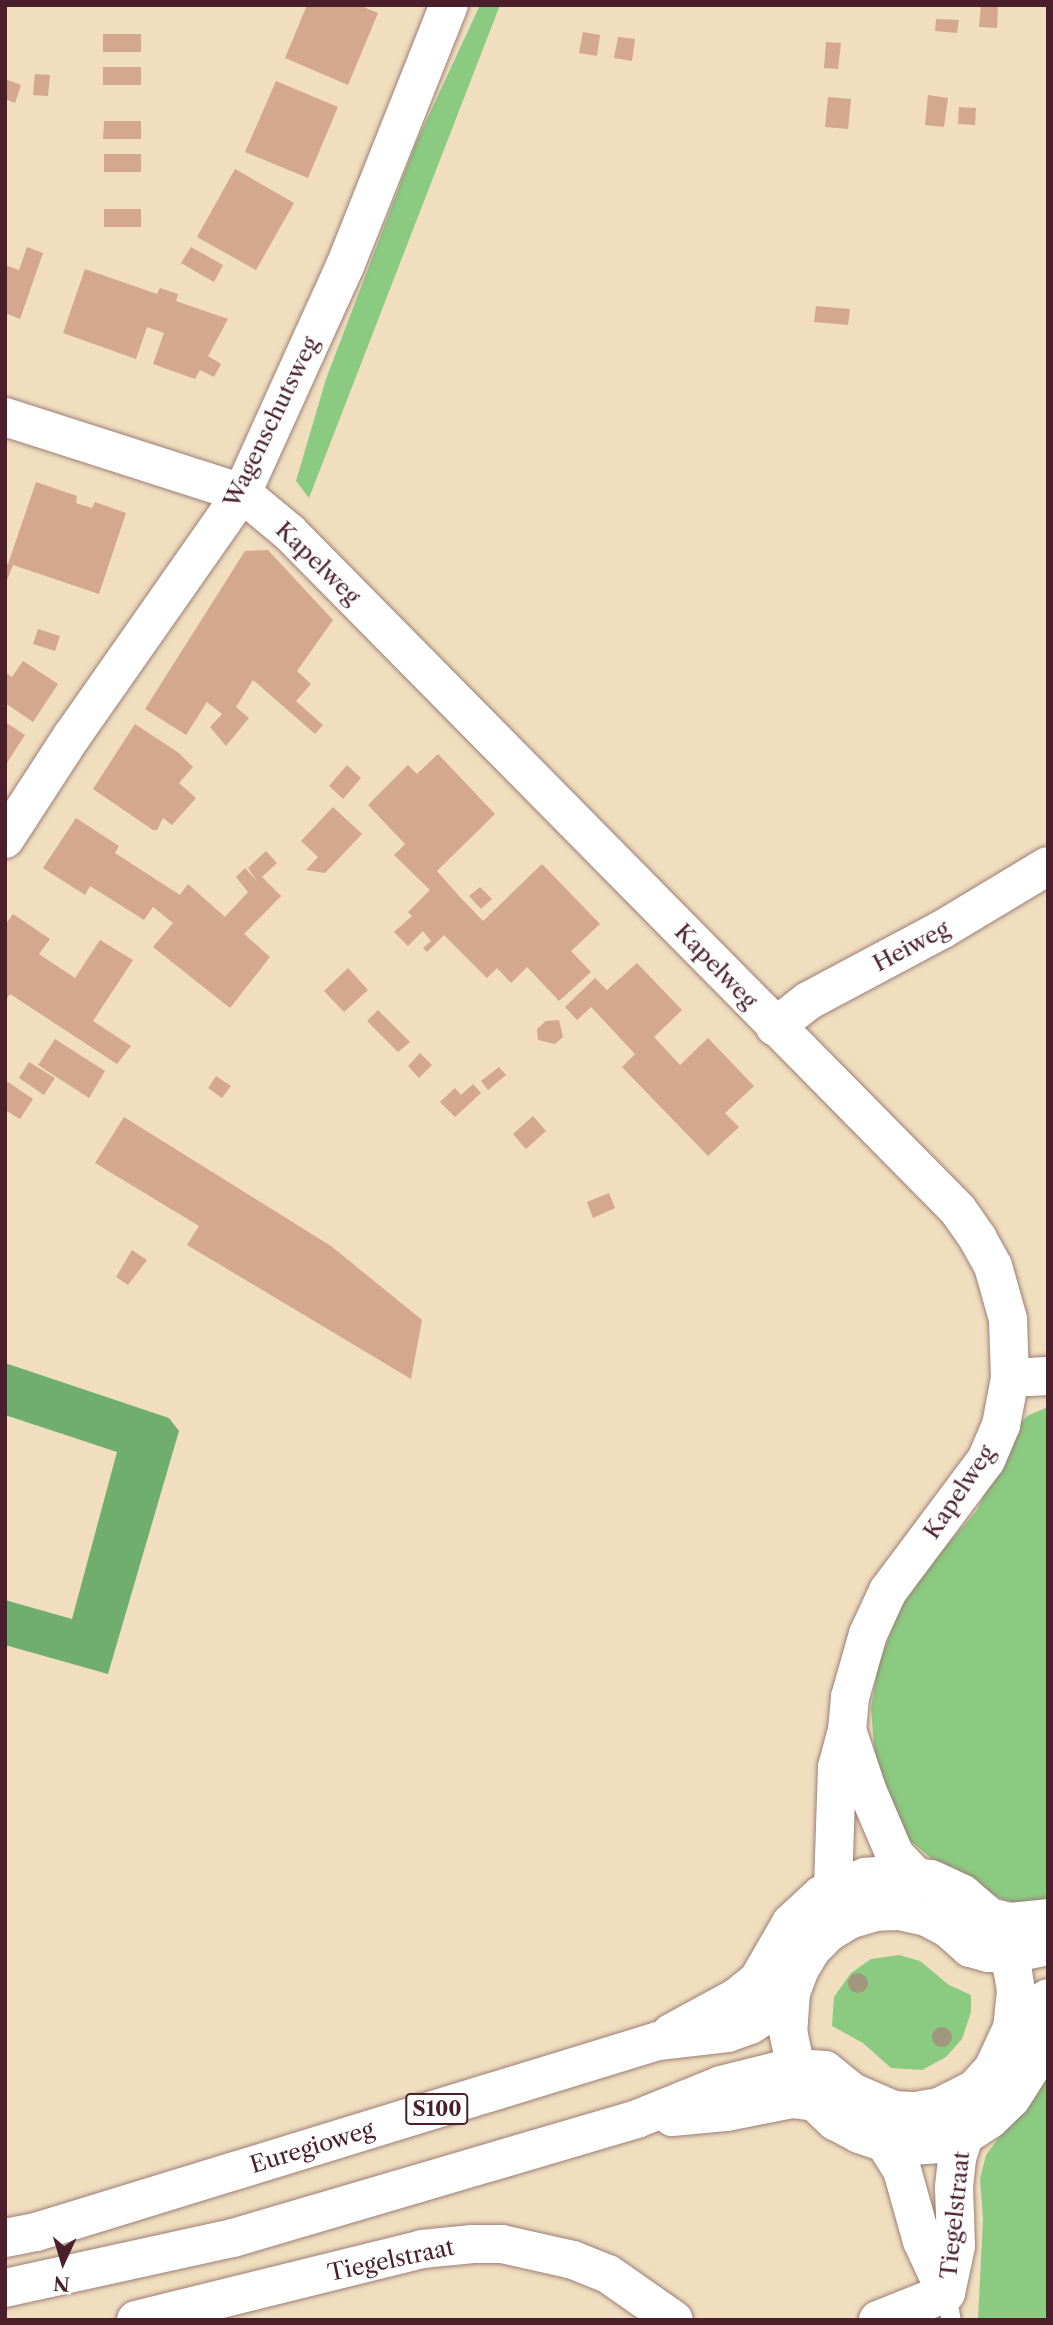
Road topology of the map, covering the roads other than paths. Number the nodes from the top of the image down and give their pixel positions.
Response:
1 (450, 5) edge
2 (5, 417) edge
3 (242, 493) junction
4 (5, 839) edge
5 (1048, 866) edge
6 (775, 1027) junction
7 (1048, 1376) edge
8 (1010, 1378) junction
9 (847, 1730) junction
10 (915, 1875) junction
11 (833, 1888) junction
12 (989, 1917) junction
13 (1048, 1918) edge
14 (829, 1932) junction
15 (1048, 1946) edge
16 (1009, 1954) junction
17 (791, 1992) junction
18 (1048, 1998) edge
19 (1034, 2038) edge
20 (658, 2041) junction
21 (796, 2068) junction
22 (975, 2089) junction
23 (815, 2102) junction
24 (637, 2119) junction
25 (964, 2136) junction
26 (885, 2143) junction
27 (5, 2238) edge
28 (5, 2288) edge
29 (949, 2306) edge
30 (136, 2320) edge
31 (674, 2320) edge
32 (878, 2320) edge

1 - 3 street, Wagenschutsweg
2 - 3 street, Kapelweg
3 - 4 street, Wagenschutsweg
3 - 6 street, Kapelweg
5 - 6 street, Heiweg
6 - 8 street, Kapelweg
7 - 8 street
8 - 9 street, Kapelweg
9 - 10 street, Kapelweg
9 - 11 street, Kapelweg
10 - 11 street, Euregioweg
10 - 12 street
11 - 14 street, Kapelweg
11 - 20 street, Euregioweg / S100
12 - 13 street
12 - 16 street
14 - 16 street
14 - 17 street
15 - 16 street
16 - 19 street
17 - 20 street, Euregioweg / S100
17 - 21 street
18 - 19 street
19 - 22 street
19 - 25 street
20 - 27 street, Euregioweg / S100
21 - 22 street
21 - 23 street
21 - 24 street
22 - 25 street, Tiegelstraat
23 - 24 street
23 - 26 street
24 - 28 street
25 - 26 street
25 - 29 street, Tiegelstraat
26 - 29 street, Tiegelstraat
29 - 32 street, Tiegelstraat
30 - 31 street, Tiegelstraat

